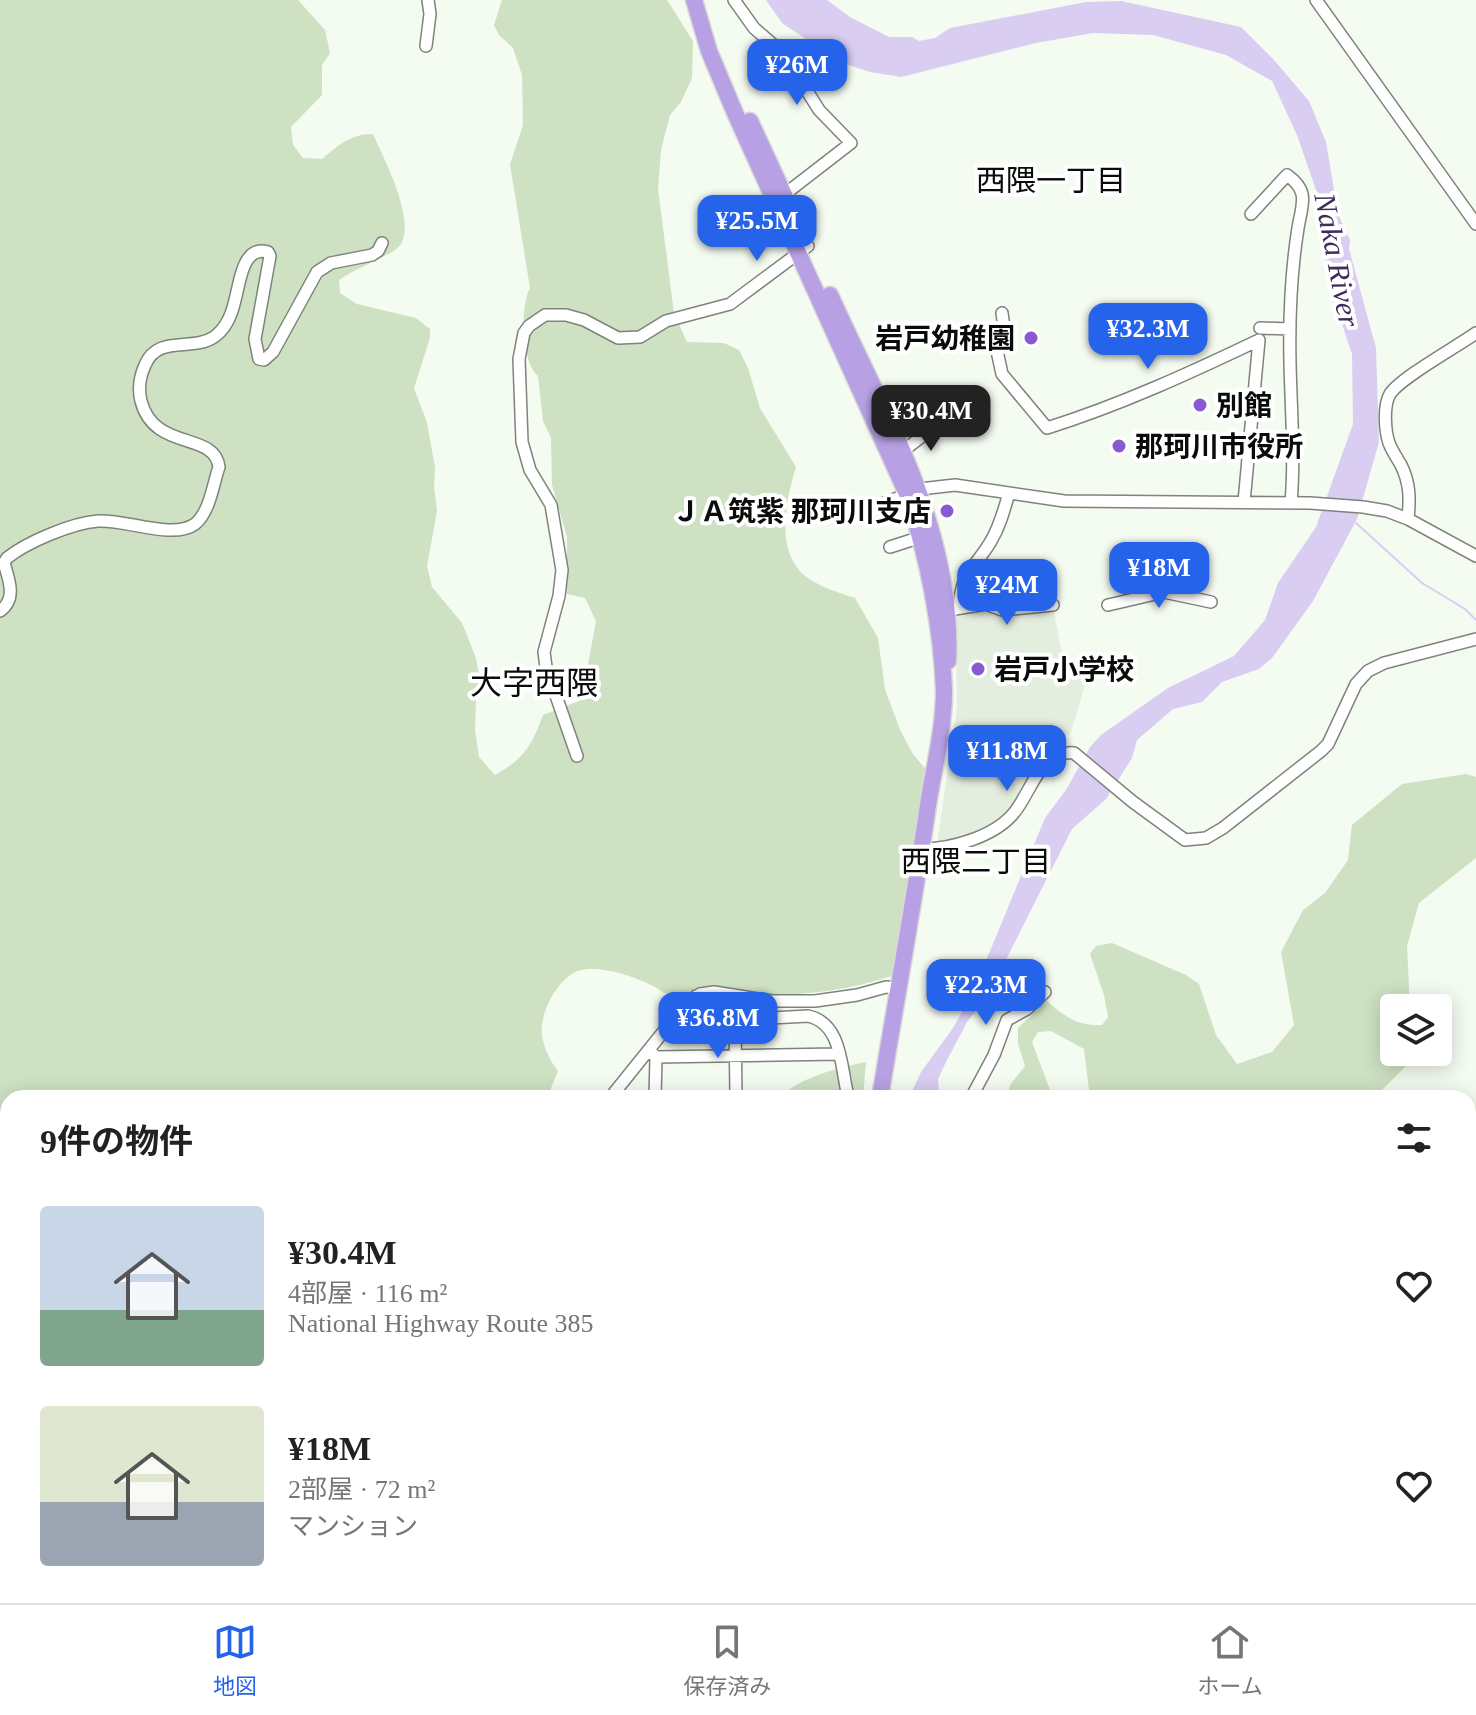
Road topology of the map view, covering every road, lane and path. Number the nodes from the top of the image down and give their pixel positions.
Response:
1 (428, 0) edge
2 (694, 0) edge
3 (704, 0) edge
4 (734, 0) edge
5 (1316, 0) edge
6 (426, 46) dead end
7 (785, 194) junction
8 (1251, 214) dead end
9 (1476, 224) edge
10 (382, 243) dead end
11 (804, 249) junction
12 (1002, 313) dead end
13 (1260, 328) dead end
14 (1290, 329) junction
15 (1476, 333) edge
16 (938, 424) dead end
17 (903, 451) junction
18 (913, 492) junction
19 (1009, 493) junction
20 (1244, 502) junction
21 (1291, 503) junction
22 (877, 506) dead end
23 (1408, 519) junction
24 (921, 537) junction
25 (890, 547) dead end
26 (1476, 556) edge
27 (1211, 602) dead end
28 (1053, 605) dead end
29 (1108, 605) dead end
30 (947, 610) junction
31 (0, 611) edge
32 (1476, 639) edge
33 (577, 756) dead end
34 (922, 849) junction
35 (898, 988) junction
36 (1045, 992) dead end
37 (696, 996) junction
38 (735, 1021) junction
39 (652, 1053) junction
40 (838, 1054) junction
41 (735, 1056) junction
42 (617, 1090) edge
43 (654, 1090) edge
44 (736, 1090) edge
45 (847, 1090) edge
46 (881, 1090) edge
47 (976, 1090) edge

1 - 6 street
2 - 11 highway
3 - 7 highway
4 - 7 street
5 - 9 street
7 - 11 highway
8 - 14 street
10 - 31 street
11 - 17 highway
11 - 18 highway
11 - 33 street
12 - 20 street
13 - 14 street
14 - 21 street
15 - 23 street
16 - 17 street
17 - 18 highway
18 - 19 street
18 - 22 street
18 - 24 highway
18 - 30 highway
19 - 20 street
19 - 30 street
20 - 21 street
21 - 23 street
23 - 26 street
24 - 25 street
24 - 30 highway
27 - 29 street
28 - 30 street
30 - 34 highway
32 - 34 street
34 - 35 highway
35 - 37 street
35 - 46 highway
36 - 47 street
37 - 38 street
37 - 39 street
38 - 40 street
38 - 41 street
39 - 41 street
39 - 42 street
39 - 43 street
40 - 41 street
40 - 45 street
41 - 44 street

